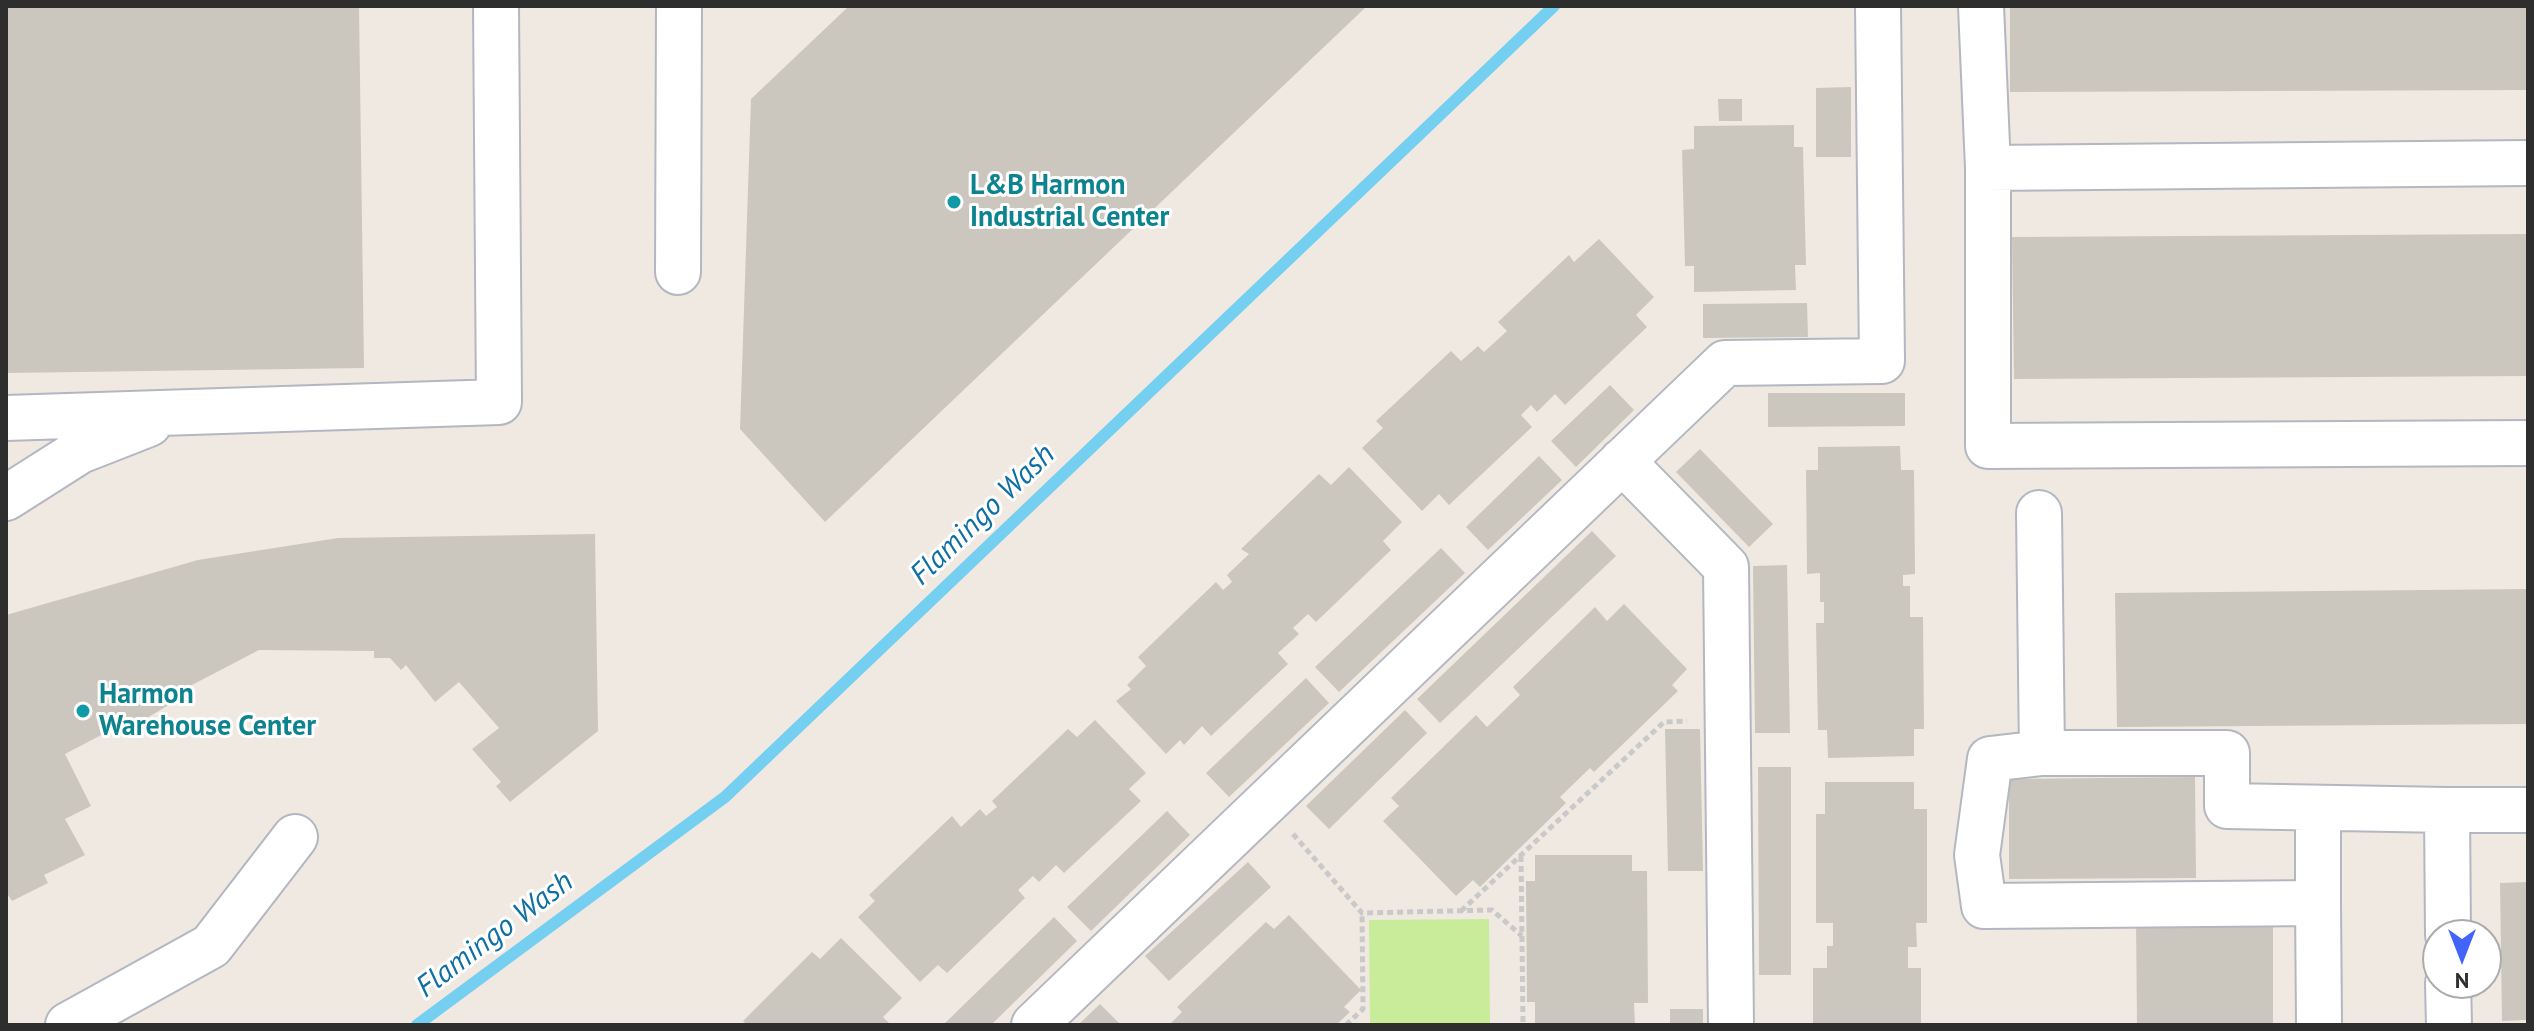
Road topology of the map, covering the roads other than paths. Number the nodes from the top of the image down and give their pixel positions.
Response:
1 (496, 6) edge
2 (679, 6) edge
3 (1878, 6) edge
4 (1981, 6) edge
5 (2528, 163) edge
6 (1988, 168) junction
7 (678, 272) dead end
8 (181, 412) junction
9 (6, 418) edge
10 (2528, 443) edge
11 (1622, 461) junction
12 (6, 498) edge
13 (2039, 513) dead end
14 (2042, 753) junction
15 (2318, 809) junction
16 (2447, 810) junction
17 (2528, 810) edge
18 (295, 837) dead end
19 (2318, 903) junction
20 (2448, 919) edge
21 (2448, 999) edge
22 (68, 1025) edge
23 (1034, 1025) edge
24 (1731, 1025) edge
25 (2319, 1025) edge
26 (2449, 1025) edge

1 - 8 street
2 - 7 street
3 - 11 street
4 - 6 street
5 - 6 street
6 - 10 street
8 - 9 street
8 - 12 street
11 - 23 street
11 - 24 street
13 - 14 street
14 - 15 street
14 - 19 street
15 - 16 street
15 - 19 street
16 - 17 street
16 - 20 street
18 - 22 street
19 - 25 street
21 - 26 street

